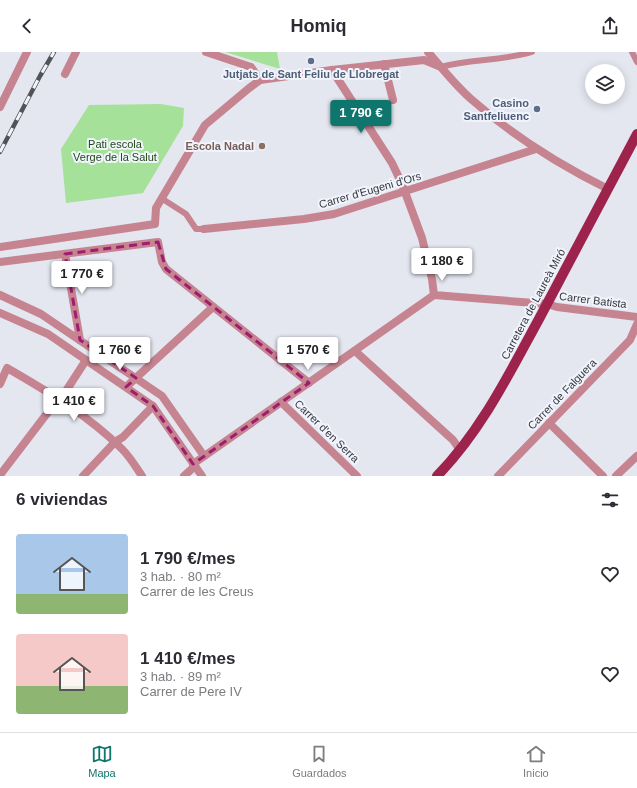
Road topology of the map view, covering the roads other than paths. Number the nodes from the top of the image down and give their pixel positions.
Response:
1 (27, 52) edge
2 (76, 52) edge
3 (206, 52) edge
4 (428, 52) edge
5 (532, 52) edge
6 (632, 52) edge
7 (637, 62) edge
8 (384, 64) junction
9 (441, 67) junction
10 (332, 70) junction
11 (64, 74) dead end
12 (260, 80) junction
13 (3, 95) edge
14 (393, 100) dead end
15 (0, 107) edge
16 (637, 134) edge
17 (536, 149) junction
18 (608, 189) junction
19 (405, 191) junction
20 (161, 198) junction
21 (204, 229) joint
22 (0, 247) edge
23 (65, 254) junction
24 (0, 262) edge
25 (0, 295) edge
26 (434, 295) junction
27 (547, 304) junction
28 (213, 307) junction
29 (0, 313) edge
30 (637, 317) edge
31 (637, 324) edge
32 (80, 340) junction
33 (355, 351) junction
34 (86, 360) junction
35 (136, 378) junction
36 (309, 382) junction
37 (0, 384) edge
38 (126, 387) junction
39 (58, 399) junction
40 (281, 402) junction
41 (153, 406) junction
42 (549, 424) junction
43 (115, 442) junction
44 (460, 450) junction
45 (204, 456) junction
46 (637, 456) edge
47 (194, 465) junction
48 (0, 475) edge
49 (83, 476) edge
50 (142, 476) edge
51 (184, 476) edge
52 (202, 476) edge
53 (357, 476) edge
54 (437, 476) edge
55 (498, 476) edge
56 (603, 476) edge
57 (616, 476) edge

1 - 13 street
2 - 11 street
3 - 12 street
4 - 9 street
5 - 9 street
6 - 7 street
8 - 9 street
8 - 10 street
8 - 14 street
9 - 17 street
10 - 12 street
10 - 19 street
12 - 20 street
13 - 15 street
16 - 18 main road, Carretera de Laureà Miró
17 - 18 street
17 - 19 street, Carrer d'Eugeni d'Ors
18 - 27 main road, Carretera de Laureà Miró
19 - 21 street, Carrer d'Eugeni d'Ors
19 - 26 street
20 - 21 street
20 - 22 street
23 - 24 street
23 - 28 street
23 - 32 street
25 - 32 street
26 - 27 street, Carrer Batista
26 - 33 street
27 - 30 street, Carrer Batista
27 - 44 main road, Carretera de Laureà Miró
28 - 35 street
28 - 36 street
29 - 34 street
31 - 42 street, Carrer de Falguera
32 - 35 street
33 - 36 street
33 - 44 street
34 - 38 street
34 - 39 street
35 - 38 street
35 - 45 street
36 - 40 street
37 - 39 street
38 - 41 street
39 - 43 street
39 - 48 street
40 - 45 street
40 - 53 street, Carrer d'en Serra
41 - 43 street
41 - 47 street
42 - 55 street, Carrer de Falguera
42 - 56 street
43 - 49 street
43 - 50 street
44 - 54 main road, Carretera de Laureà Miró
45 - 47 street
46 - 57 street
47 - 51 street
47 - 52 street

